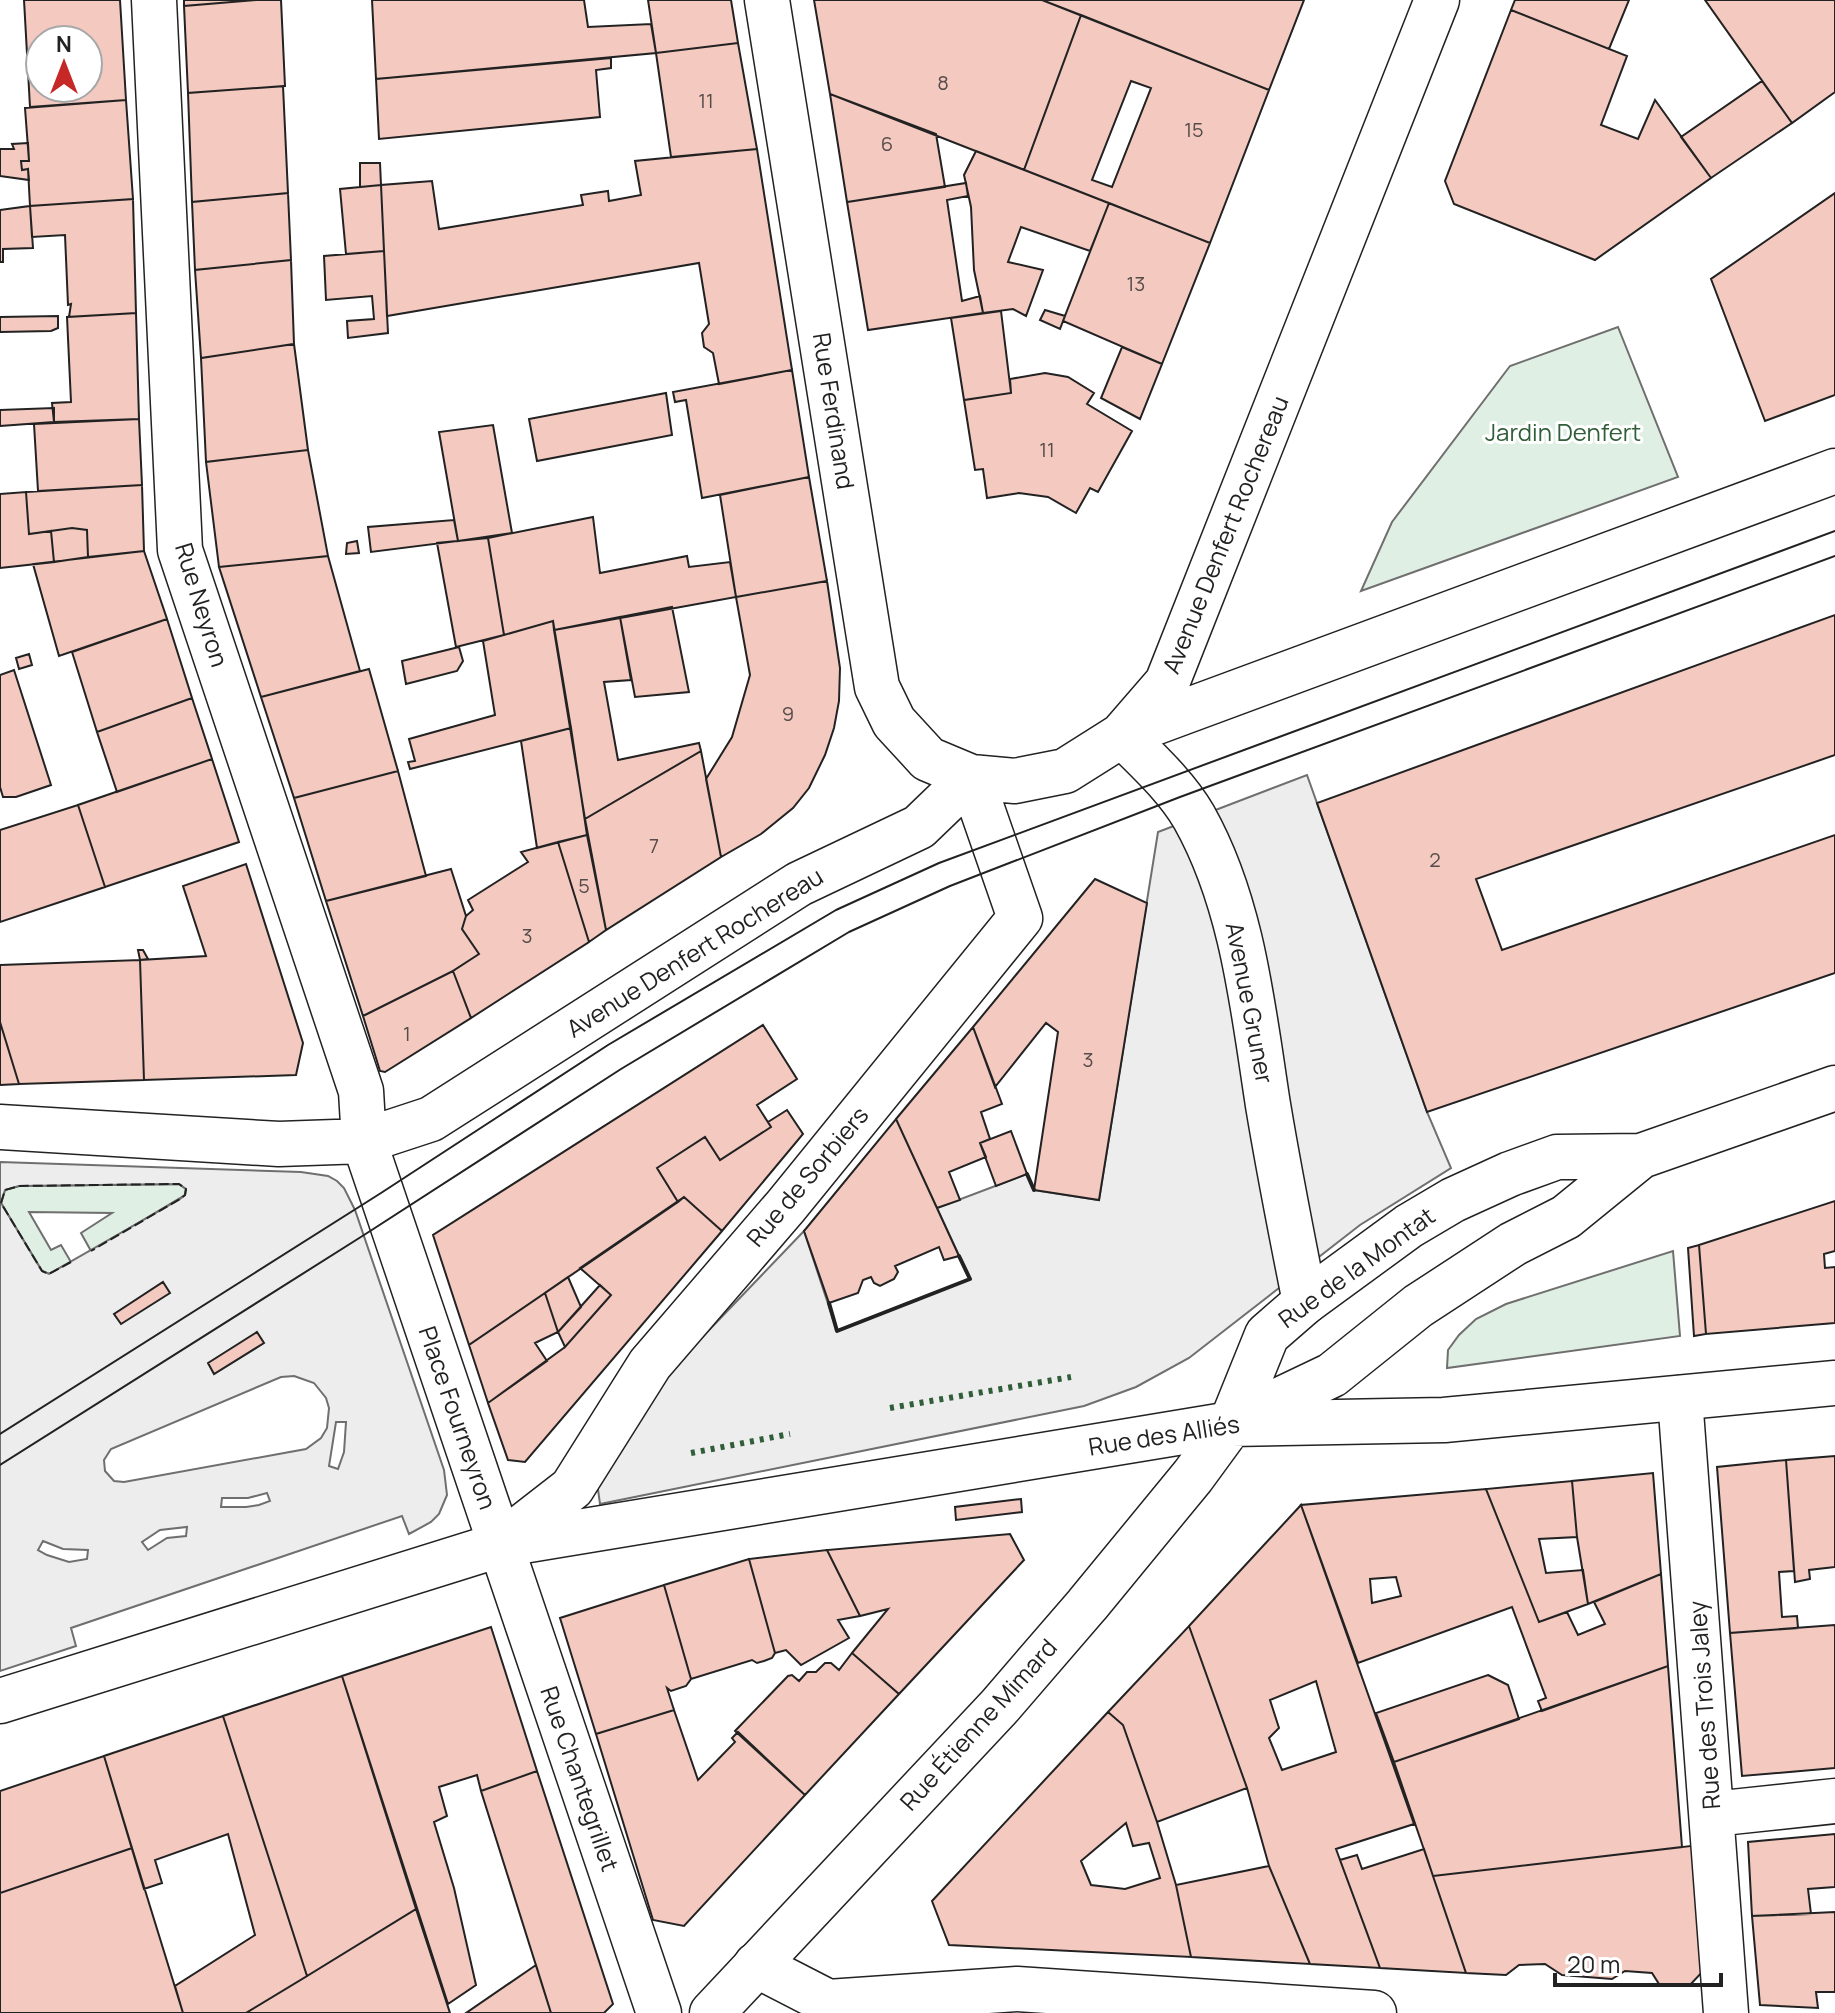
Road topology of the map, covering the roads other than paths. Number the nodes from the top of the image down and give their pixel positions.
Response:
1 (154, 0) edge
2 (767, 0) edge
3 (1437, 0) edge
4 (1835, 471) edge
5 (1122, 735) junction
6 (971, 777) junction
7 (1835, 1088) edge
8 (0, 1127) edge
9 (364, 1141) junction
10 (1641, 1156) junction
11 (1305, 1302) junction
12 (1835, 1383) edge
13 (1680, 1398) junction
14 (1231, 1424) junction
15 (499, 1545) junction
16 (0, 1701) edge
17 (1835, 1801) edge
18 (1713, 1814) junction
19 (756, 1965) junction
20 (659, 2013) edge
21 (712, 2013) edge
22 (1374, 2013) edge
23 (1726, 2013) edge

1 - 9 street, Rue Neyron
2 - 6 street, Rue Ferdinand
3 - 5 street, Avenue Denfert Rochereau
4 - 5 street
5 - 6 street, Avenue Denfert Rochereau
5 - 11 street, Avenue Gruner
6 - 9 street, Avenue Denfert Rochereau
6 - 15 street, Rue de Sorbiers
7 - 10 street, Rue de la Montat
8 - 9 street
9 - 15 street, Place Fourneyron
10 - 11 street, Rue de la Montat
10 - 14 street, Rue de la Montat
11 - 14 street, Rue de la Montat
12 - 13 street, Rue des Alliés
13 - 14 street, Rue des Alliés
13 - 18 street, Rue des Trois Jaley
14 - 15 street, Rue des Alliés
14 - 19 street, Rue Étienne Mimard
15 - 16 street
15 - 20 street, Rue Chantegrillet
17 - 18 street
18 - 23 street, Rue des Trois Jaley
19 - 21 street, Rue Étienne Mimard
19 - 22 street

